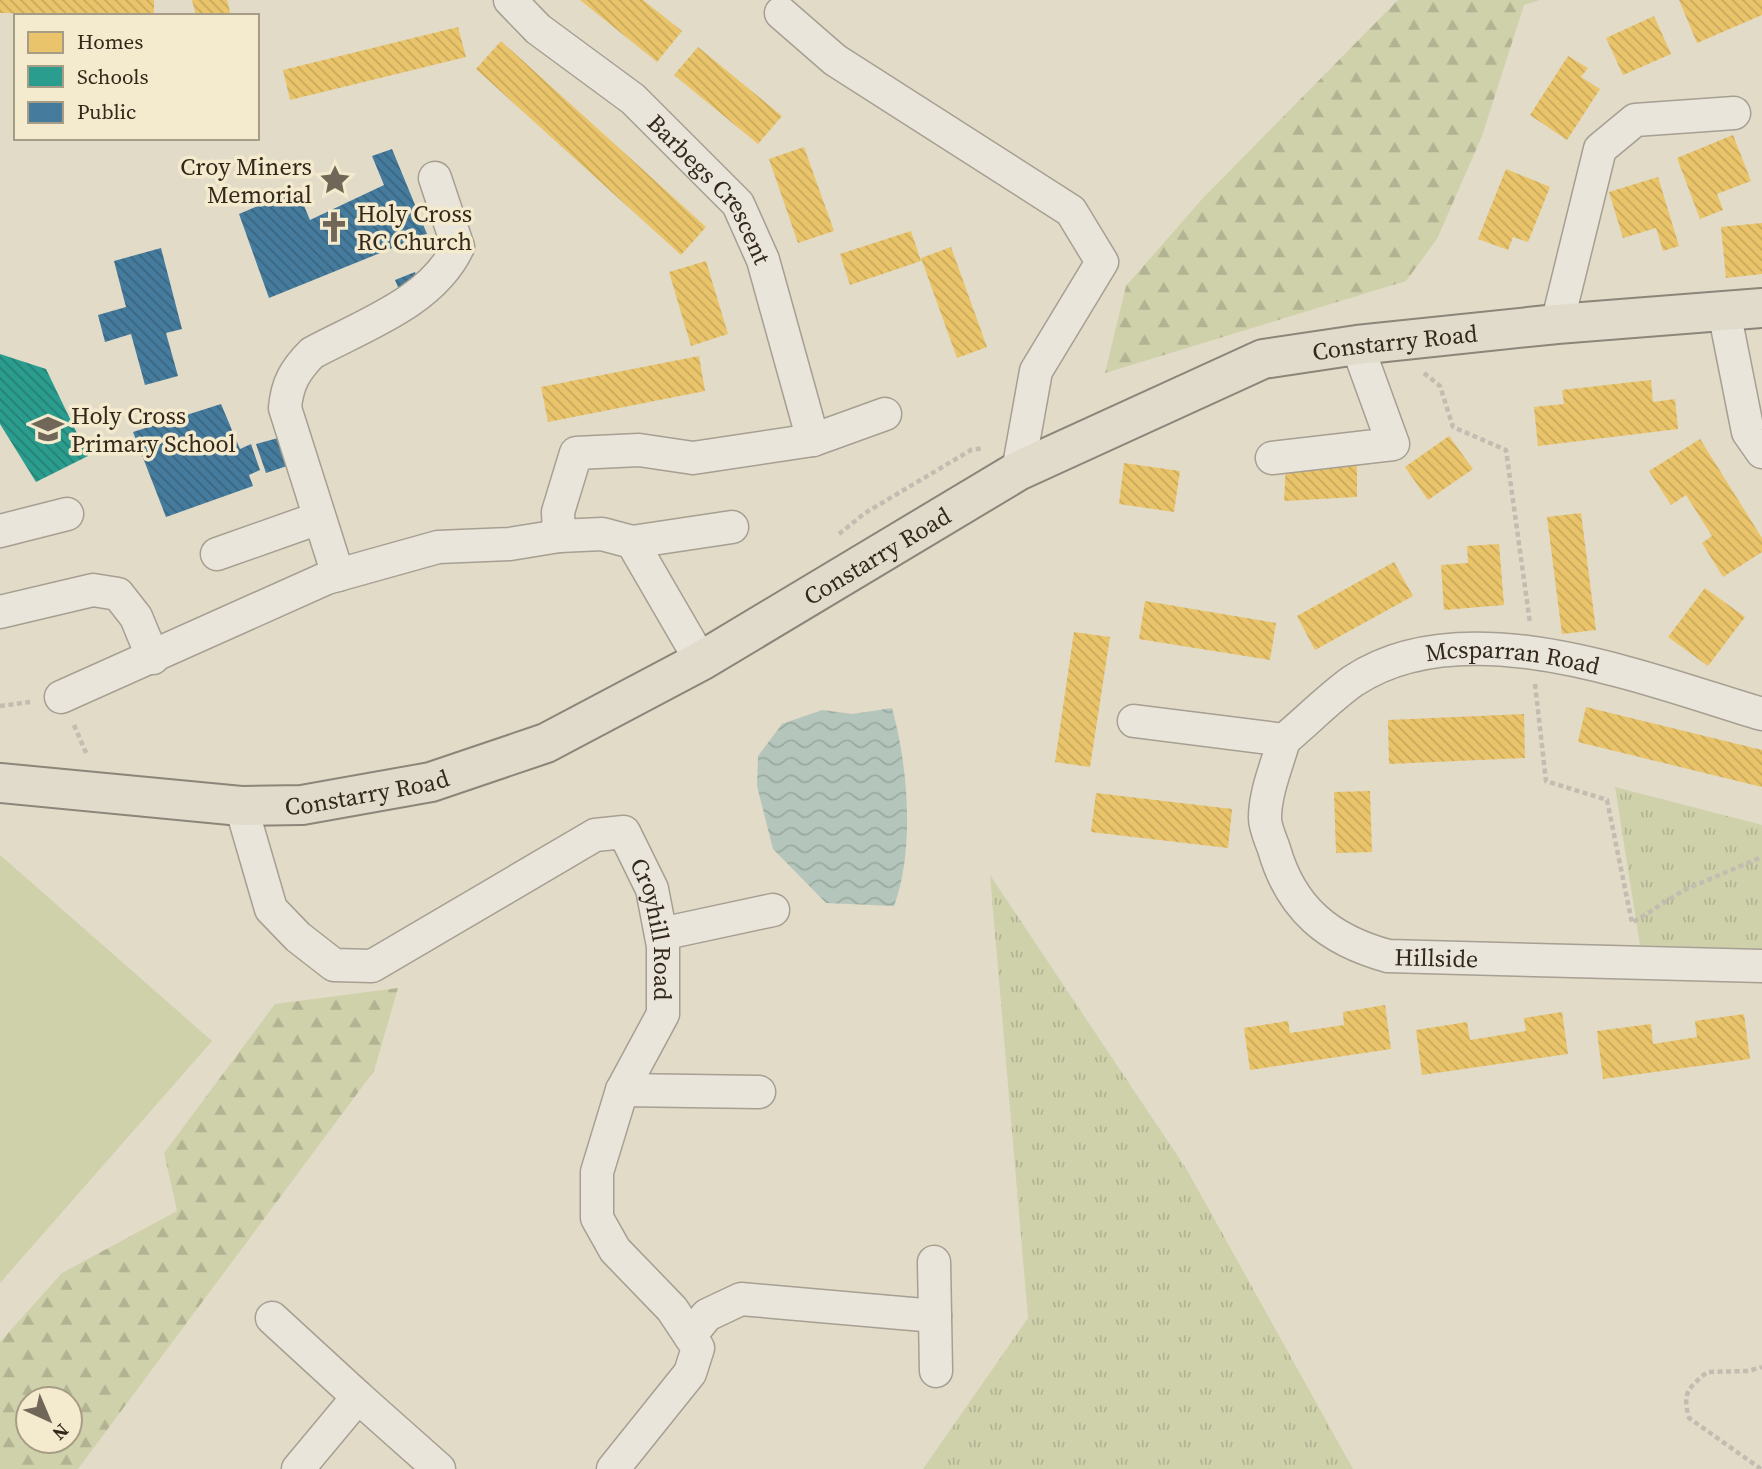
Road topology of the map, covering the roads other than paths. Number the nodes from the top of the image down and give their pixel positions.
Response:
1 (510, 0) edge
2 (780, 13) dead end
3 (1734, 113) dead end
4 (435, 178) dead end
5 (1762, 308) edge
6 (1724, 311) junction
7 (1557, 324) junction
8 (1373, 344) junction
9 (885, 414) dead end
10 (813, 440) junction
11 (1762, 452) edge
12 (1021, 456) junction
13 (1272, 458) dead end
14 (67, 514) dead end
15 (319, 518) junction
16 (732, 527) dead end
17 (0, 531) edge
18 (559, 536) junction
19 (632, 542) junction
20 (216, 554) dead end
21 (338, 575) junction
22 (0, 612) edge
23 (153, 658) junction
24 (701, 661) junction
25 (61, 697) road end
26 (1762, 714) edge
27 (1134, 721) dead end
28 (1284, 740) junction
29 (0, 783) edge
30 (241, 806) junction
31 (773, 911) dead end
32 (661, 934) junction
33 (1762, 966) edge
34 (622, 1090) junction
35 (759, 1093) dead end
36 (934, 1262) dead end
37 (935, 1316) junction
38 (272, 1318) dead end
39 (690, 1336) junction
40 (936, 1371) dead end
41 (358, 1397) junction
42 (298, 1469) edge
43 (439, 1469) edge
44 (613, 1469) edge

1 - 10 street, Barbegs Crescent
2 - 12 street
3 - 7 street
4 - 15 street
5 - 6 main road, Constarry Road
6 - 7 main road, Constarry Road
6 - 11 street
7 - 8 main road, Constarry Road
8 - 12 main road, Constarry Road
8 - 13 street
9 - 10 street
10 - 18 street
12 - 24 main road, Constarry Road
14 - 17 street
15 - 20 street
15 - 21 street
16 - 19 street
18 - 19 street
18 - 21 street
19 - 24 street
21 - 23 street
22 - 23 street
23 - 25 street
24 - 30 main road, Constarry Road
26 - 28 street, Mcsparran Road
27 - 28 street
28 - 33 street, Hillside
29 - 30 main road, Constarry Road
30 - 32 street, Croyhill Road
31 - 32 street
32 - 34 street, Croyhill Road
34 - 35 street
34 - 39 street, Croyhill Road
36 - 37 street
37 - 39 street
37 - 40 street
38 - 41 street
39 - 44 street
41 - 42 street
41 - 43 street

